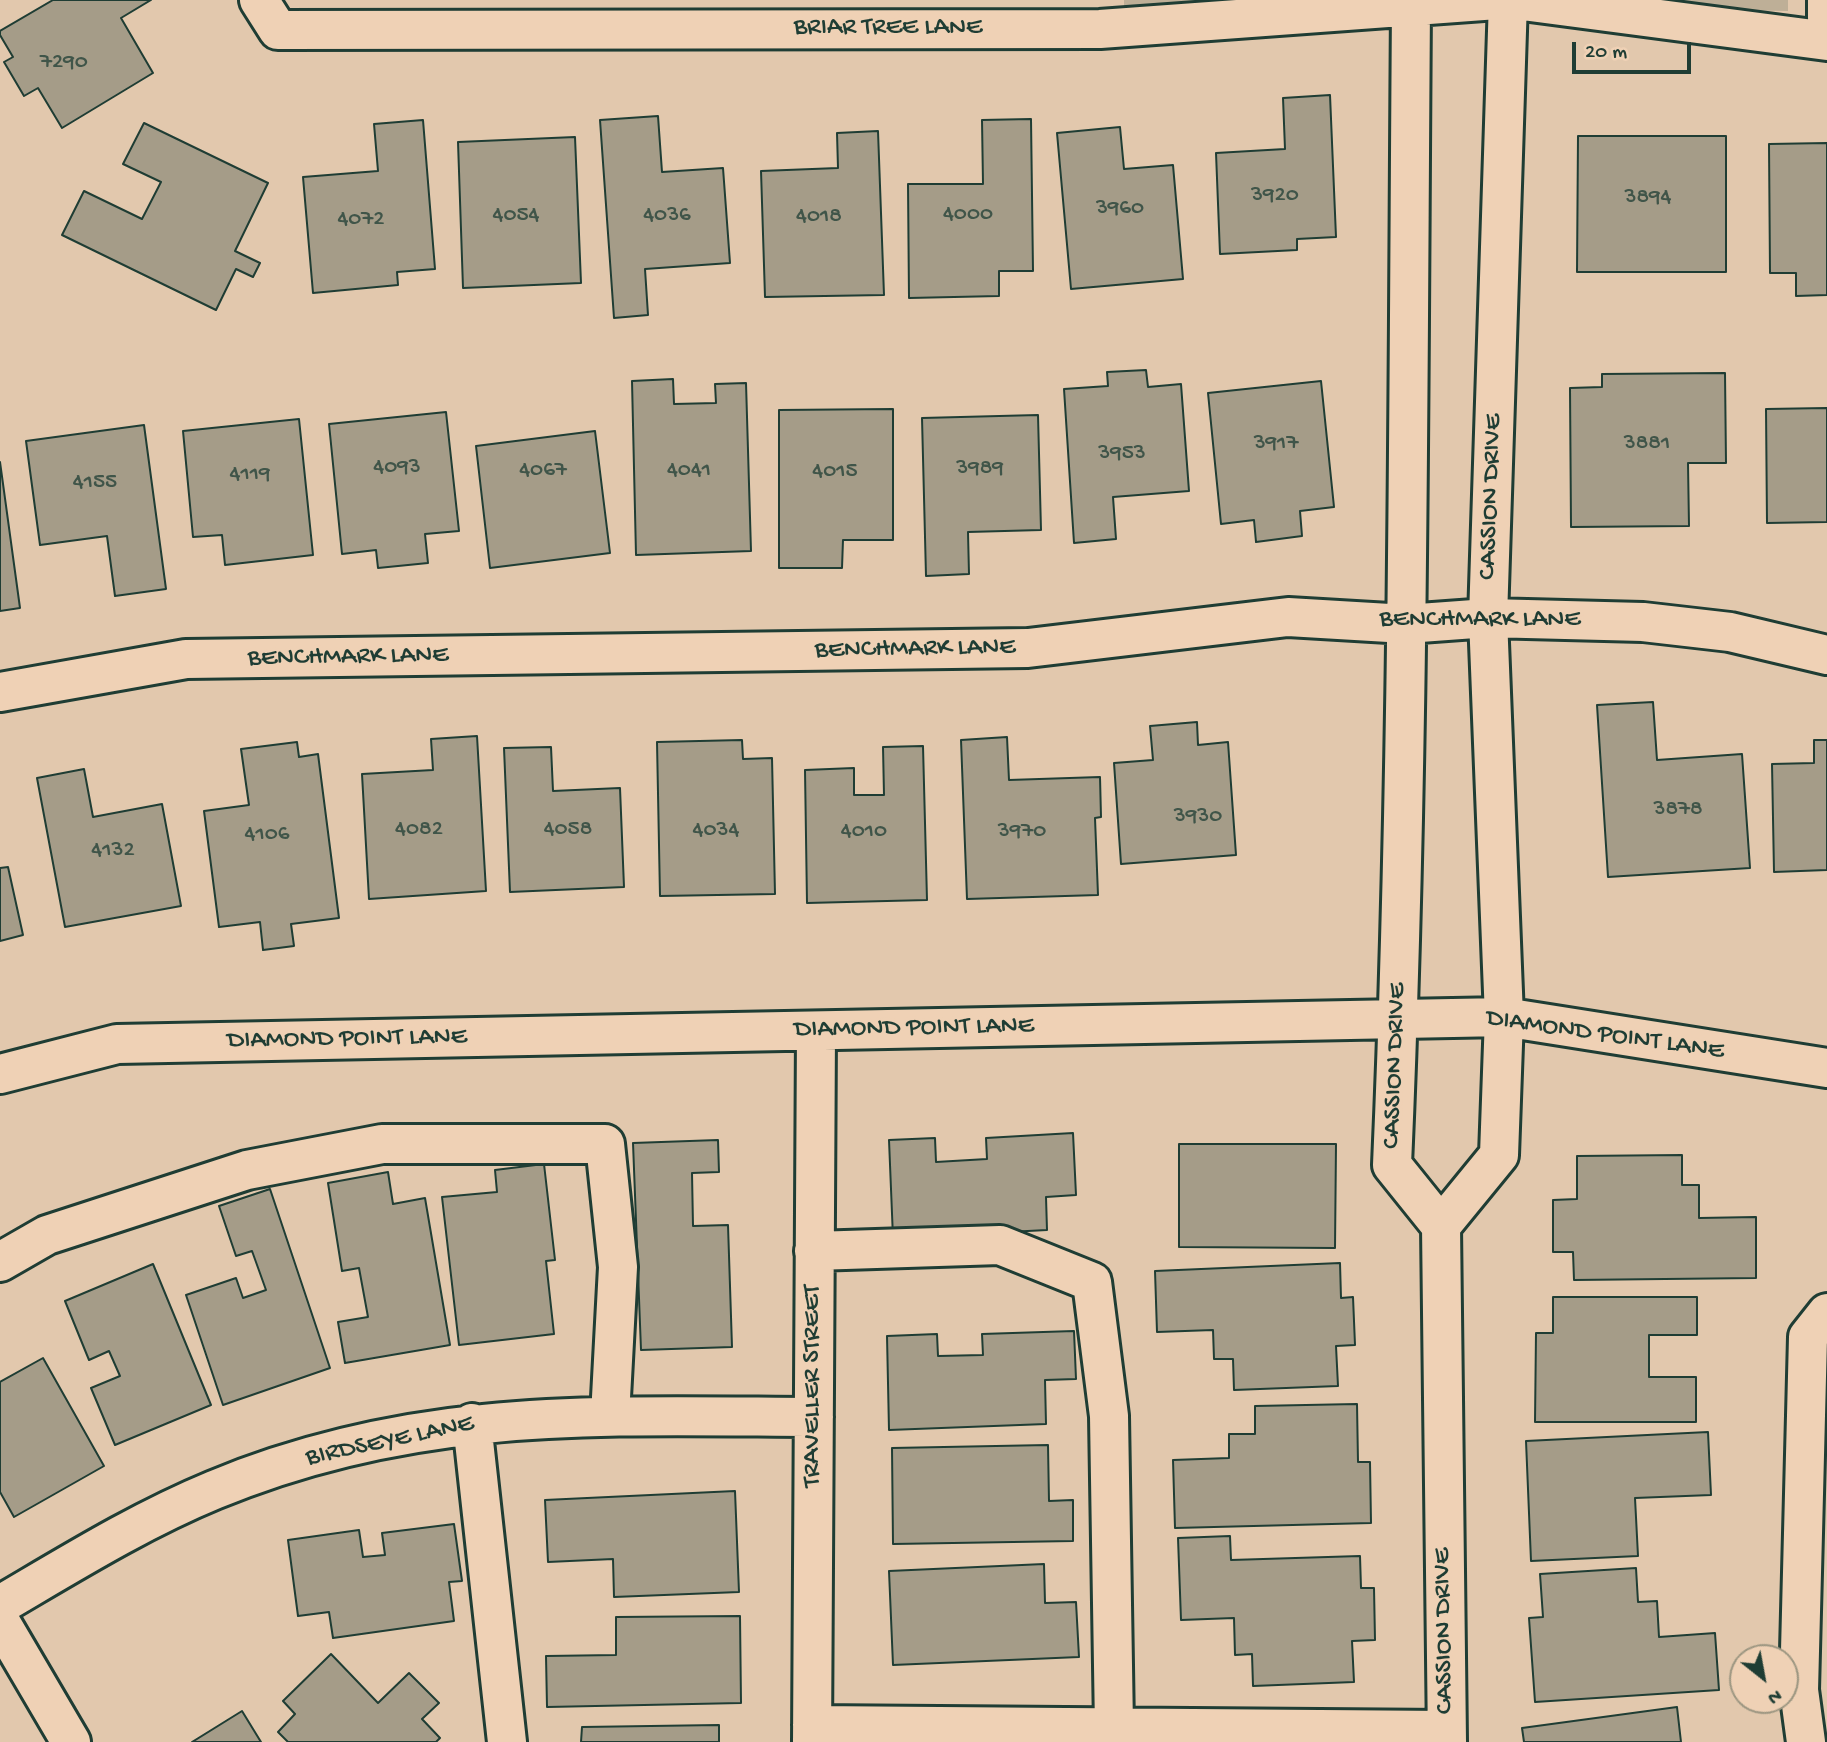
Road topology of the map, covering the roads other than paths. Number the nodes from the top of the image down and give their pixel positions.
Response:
1 (1497, 0) edge
2 (1508, 0) edge
3 (1515, 0) edge
4 (1827, 0) edge
5 (1411, 7) junction
6 (1100, 14) edge
7 (269, 15) edge
8 (1827, 18) edge
9 (1827, 41) edge
10 (1488, 618) junction
11 (1406, 624) junction
12 (1827, 655) edge
13 (0, 692) edge
14 (1504, 1017) junction
15 (1399, 1019) junction
16 (816, 1031) junction
17 (1827, 1068) edge
18 (0, 1074) edge
19 (1441, 1226) junction
20 (814, 1251) junction
21 (0, 1262) edge
22 (1827, 1313) edge
23 (610, 1416) junction
24 (814, 1417) junction
25 (472, 1423) junction
26 (0, 1605) edge
27 (0, 1622) edge
28 (1114, 1728) junction
29 (812, 1733) edge
30 (1447, 1736) edge
31 (71, 1742) edge
32 (507, 1742) edge
33 (1806, 1742) edge

1 - 5 street, BRIAR TREE LANE
2 - 10 street, CASSION DRIVE
3 - 9 street
4 - 8 street
5 - 6 street, BRIAR TREE LANE
5 - 11 street, CASSION DRIVE
6 - 7 street, BRIAR TREE LANE
10 - 11 street, BENCHMARK LANE
10 - 12 street, BENCHMARK LANE
10 - 14 street, CASSION DRIVE
11 - 13 street, BENCHMARK LANE
11 - 15 street, CASSION DRIVE
14 - 15 street, DIAMOND POINT LANE
14 - 17 street, DIAMOND POINT LANE
14 - 19 street, CASSION DRIVE
15 - 16 street, DIAMOND POINT LANE
15 - 19 street, CASSION DRIVE
16 - 18 street, DIAMOND POINT LANE
16 - 20 street, TRAVELLER STREET
19 - 30 street, CASSION DRIVE
20 - 24 street, TRAVELLER STREET
20 - 28 street
21 - 23 street
22 - 33 street
23 - 24 street, BIRDSEYE LANE
23 - 25 street, BIRDSEYE LANE
24 - 29 street, TRAVELLER STREET
25 - 26 street, BIRDSEYE LANE
25 - 32 street
27 - 31 street
28 - 29 street
28 - 30 street

